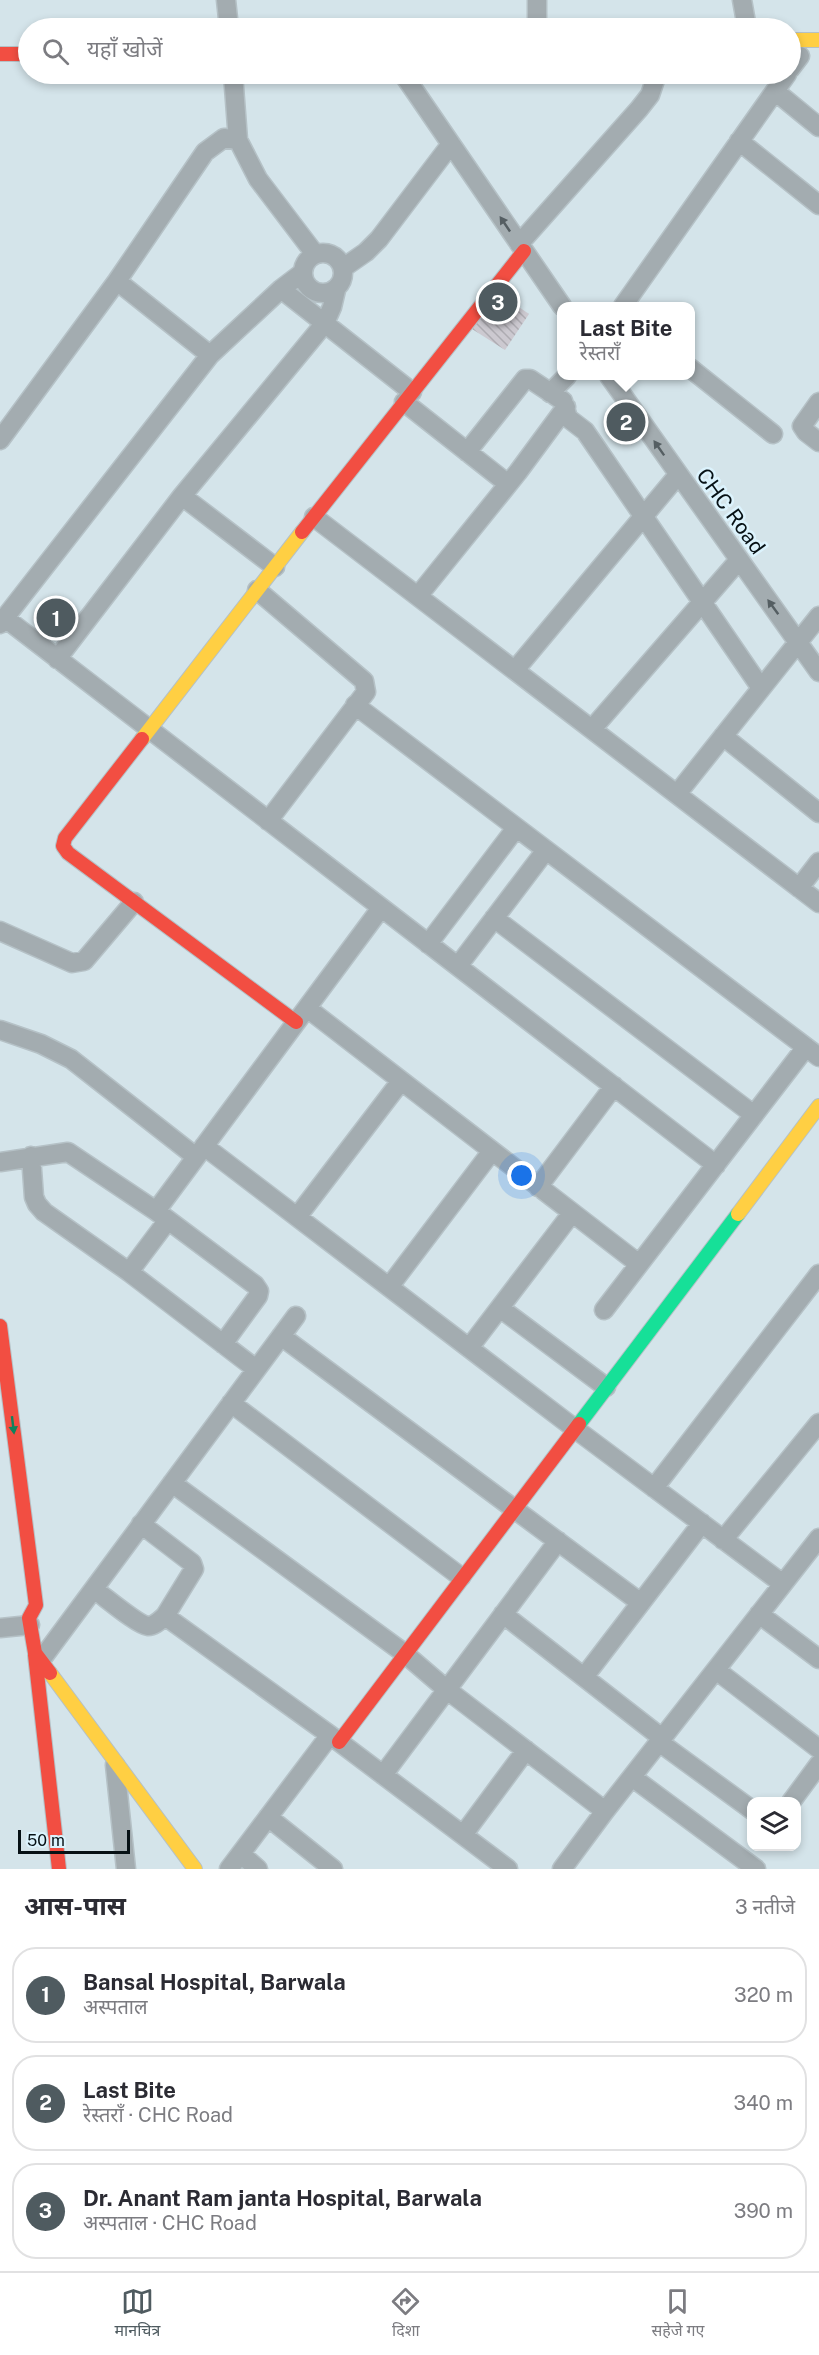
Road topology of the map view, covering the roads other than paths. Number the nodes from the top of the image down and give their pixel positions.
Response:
1 (226, 0) edge
2 (537, 0) edge
3 (742, 0) edge
4 (227, 18) edge
5 (537, 18) edge
6 (745, 18) edge
7 (0, 40) edge
8 (18, 40) edge
9 (819, 40) edge
10 (801, 53) edge
11 (0, 54) edge
12 (18, 54) edge
13 (234, 84) edge
14 (410, 84) edge
15 (654, 84) edge
16 (780, 84) edge
17 (775, 92) junction
18 (819, 127) edge
19 (238, 140) junction
20 (739, 141) junction
21 (451, 144) junction
22 (819, 205) edge
23 (522, 248) junction
24 (315, 254) junction
25 (343, 268) junction
26 (302, 273) junction
27 (117, 281) junction
28 (281, 289) junction
29 (336, 290) junction
30 (559, 302) edge
31 (626, 302) edge
32 (325, 323) junction
33 (210, 355) junction
34 (695, 372) edge
35 (562, 380) edge
36 (612, 380) edge
37 (550, 393) junction
38 (408, 397) junction
39 (819, 402) edge
40 (566, 407) junction
41 (773, 434) dead end
42 (0, 440) edge
43 (819, 442) edge
44 (467, 452) junction
45 (678, 475) junction
46 (508, 484) junction
47 (182, 496) junction
48 (644, 516) junction
49 (314, 517) junction
50 (739, 560) junction
51 (275, 567) junction
52 (257, 590) junction
53 (418, 596) junction
54 (702, 602) junction
55 (819, 616) edge
56 (2, 621) edge
57 (797, 641) junction
58 (57, 659) junction
59 (515, 670) junction
60 (819, 672) edge
61 (761, 688) junction
62 (355, 705) junction
63 (149, 729) junction
64 (592, 729) junction
65 (723, 736) junction
66 (677, 795) junction
67 (819, 813) edge
68 (268, 821) junction
69 (516, 828) junction
70 (546, 850) junction
71 (819, 862) edge
72 (799, 888) junction
73 (134, 902) junction
74 (819, 903) edge
75 (381, 908) junction
76 (494, 918) junction
77 (0, 931) edge
78 (428, 944) junction
79 (458, 966) junction
80 (302, 1015) junction
81 (0, 1030) edge
82 (812, 1052) edge
83 (401, 1081) junction
84 (614, 1086) junction
85 (819, 1106) edge
86 (754, 1115) junction
87 (200, 1151) junction
88 (492, 1151) junction
89 (31, 1156) junction
90 (0, 1162) edge
91 (716, 1165) junction
92 (538, 1187) junction
93 (572, 1213) junction
94 (162, 1216) junction
95 (297, 1217) junction
96 (639, 1264) junction
97 (129, 1272) junction
98 (819, 1274) edge
99 (389, 1287) junction
100 (500, 1308) junction
101 (604, 1310) dead end
102 (296, 1316) dead end
103 (0, 1326) edge
104 (281, 1336) junction
105 (223, 1344) junction
106 (469, 1348) junction
107 (256, 1369) junction
108 (606, 1387) junction
109 (231, 1403) junction
110 (819, 1423) edge
111 (574, 1428) junction
112 (172, 1483) junction
113 (654, 1488) junction
114 (514, 1508) junction
115 (702, 1523) junction
116 (141, 1524) junction
117 (819, 1538) edge
118 (723, 1540) junction
119 (558, 1541) junction
120 (461, 1577) junction
121 (783, 1584) junction
122 (95, 1590) junction
123 (641, 1602) junction
124 (16, 1607) dead end
125 (503, 1614) junction
126 (759, 1614) junction
127 (165, 1616) junction
128 (30, 1622) junction
129 (0, 1628) edge
130 (404, 1653) junction
131 (38, 1657) junction
132 (819, 1659) edge
133 (716, 1670) junction
134 (584, 1677) junction
135 (446, 1689) junction
136 (334, 1738) junction
137 (660, 1740) junction
138 (819, 1749) edge
139 (526, 1750) junction
140 (115, 1760) junction
141 (819, 1764) edge
142 (383, 1775) junction
143 (632, 1777) junction
144 (795, 1797) edge
145 (747, 1806) edge
146 (605, 1811) junction
147 (268, 1817) junction
148 (463, 1835) junction
149 (241, 1854) junction
150 (753, 1859) edge
151 (59, 1869) edge
152 (126, 1869) edge
153 (195, 1869) edge
154 (229, 1869) edge
155 (258, 1869) edge
156 (333, 1869) edge
157 (508, 1869) edge
158 (562, 1869) edge

1 - 4 street
2 - 5 street
3 - 6 street
7 - 8 street
9 - 10 street
11 - 12 street
13 - 19 street
14 - 21 street
15 - 23 street
16 - 17 street
17 - 18 street
17 - 20 street
19 - 24 street
19 - 27 street
20 - 22 street
20 - 31 street
23 -> 21 street
21 - 25 street
23 - 30 street
23 - 38 street
24 - 25 street
24 - 26 street
25 - 29 street
26 - 28 street
26 - 29 street
27 - 33 street
27 - 42 street
28 - 32 street
28 - 33 street
29 - 32 street
32 - 38 street
32 - 47 street
33 - 56 street
34 - 41 street
35 - 37 street
45 -> 36 street, CHC Road
37 - 40 street
37 - 44 street
38 - 44 street
38 - 49 street
39 - 43 street
40 - 46 street
40 - 48 street
44 - 46 street
45 - 48 street
45 - 50 street, CHC Road
46 - 53 street
47 - 51 street
47 - 58 street
48 - 54 street
48 - 59 street
49 - 51 street
49 - 53 street
50 - 54 street
57 -> 50 street, CHC Road
51 - 52 street
52 - 62 street
52 - 63 street
53 - 59 street
54 - 61 street
54 - 64 street
55 - 57 street
56 - 58 street
57 - 60 street, CHC Road
57 - 61 street
58 - 63 street
59 - 64 street
61 - 65 street
62 - 68 street
62 - 69 street
63 - 68 street
63 - 73 street
64 - 66 street
65 - 66 street
65 - 67 street
66 - 72 street
68 - 75 street
69 - 70 street
69 - 78 street
70 - 76 street
70 - 82 street
71 - 72 street
72 - 74 street
73 - 77 street
73 - 80 street
75 - 78 street
75 - 80 street
76 - 79 street
76 - 86 street
78 - 79 street
79 - 84 street
80 - 83 street
80 - 87 street
81 - 87 street
82 - 86 street
83 - 88 street
83 - 95 street
84 - 91 street
84 - 92 street
85 - 108 street
86 - 91 street
87 - 94 street
87 - 95 street
88 - 92 street
88 - 99 street
89 - 90 street
89 - 94 street
89 - 97 street
91 - 96 street
92 - 93 street
93 - 96 street
93 - 100 street
94 - 97 street
94 - 105 street
95 - 99 street
96 - 101 street
97 - 105 street
98 - 113 street
99 - 106 street
100 - 106 street
100 - 108 street
102 - 104 street
103 -> 128 street
104 - 107 street
104 - 114 street
105 - 107 street
106 - 111 street
107 - 109 street
108 - 111 street
109 - 112 street
109 - 120 street
110 - 118 street
111 - 113 street
111 - 114 street
112 - 116 street
112 - 130 street
113 - 115 street
114 - 119 street
114 - 120 street
115 - 118 street
115 - 123 street
116 - 122 street
116 - 127 street
117 - 121 street
118 - 121 street
119 - 123 street
119 - 125 street
120 - 130 street
121 - 126 street
122 - 127 street
122 - 131 street
123 - 134 street
124 - 128 street
125 - 134 street
125 - 135 street
126 - 132 street
126 - 133 street
127 - 136 street
128 - 129 street
128 - 131 street
130 - 135 street
130 - 136 street
131 - 140 street
131 - 151 street
133 - 137 street
133 - 138 street
134 - 137 street
135 - 139 street
135 - 142 street
136 - 142 street
136 - 147 street
137 - 143 street
137 - 145 street
139 - 146 street
139 - 148 street
140 - 152 street
140 - 153 street
141 - 144 street
142 - 148 street
143 - 146 street
143 - 150 street
146 - 158 street
147 - 149 street
147 - 156 street
148 - 157 street
149 - 154 street
149 - 155 street

